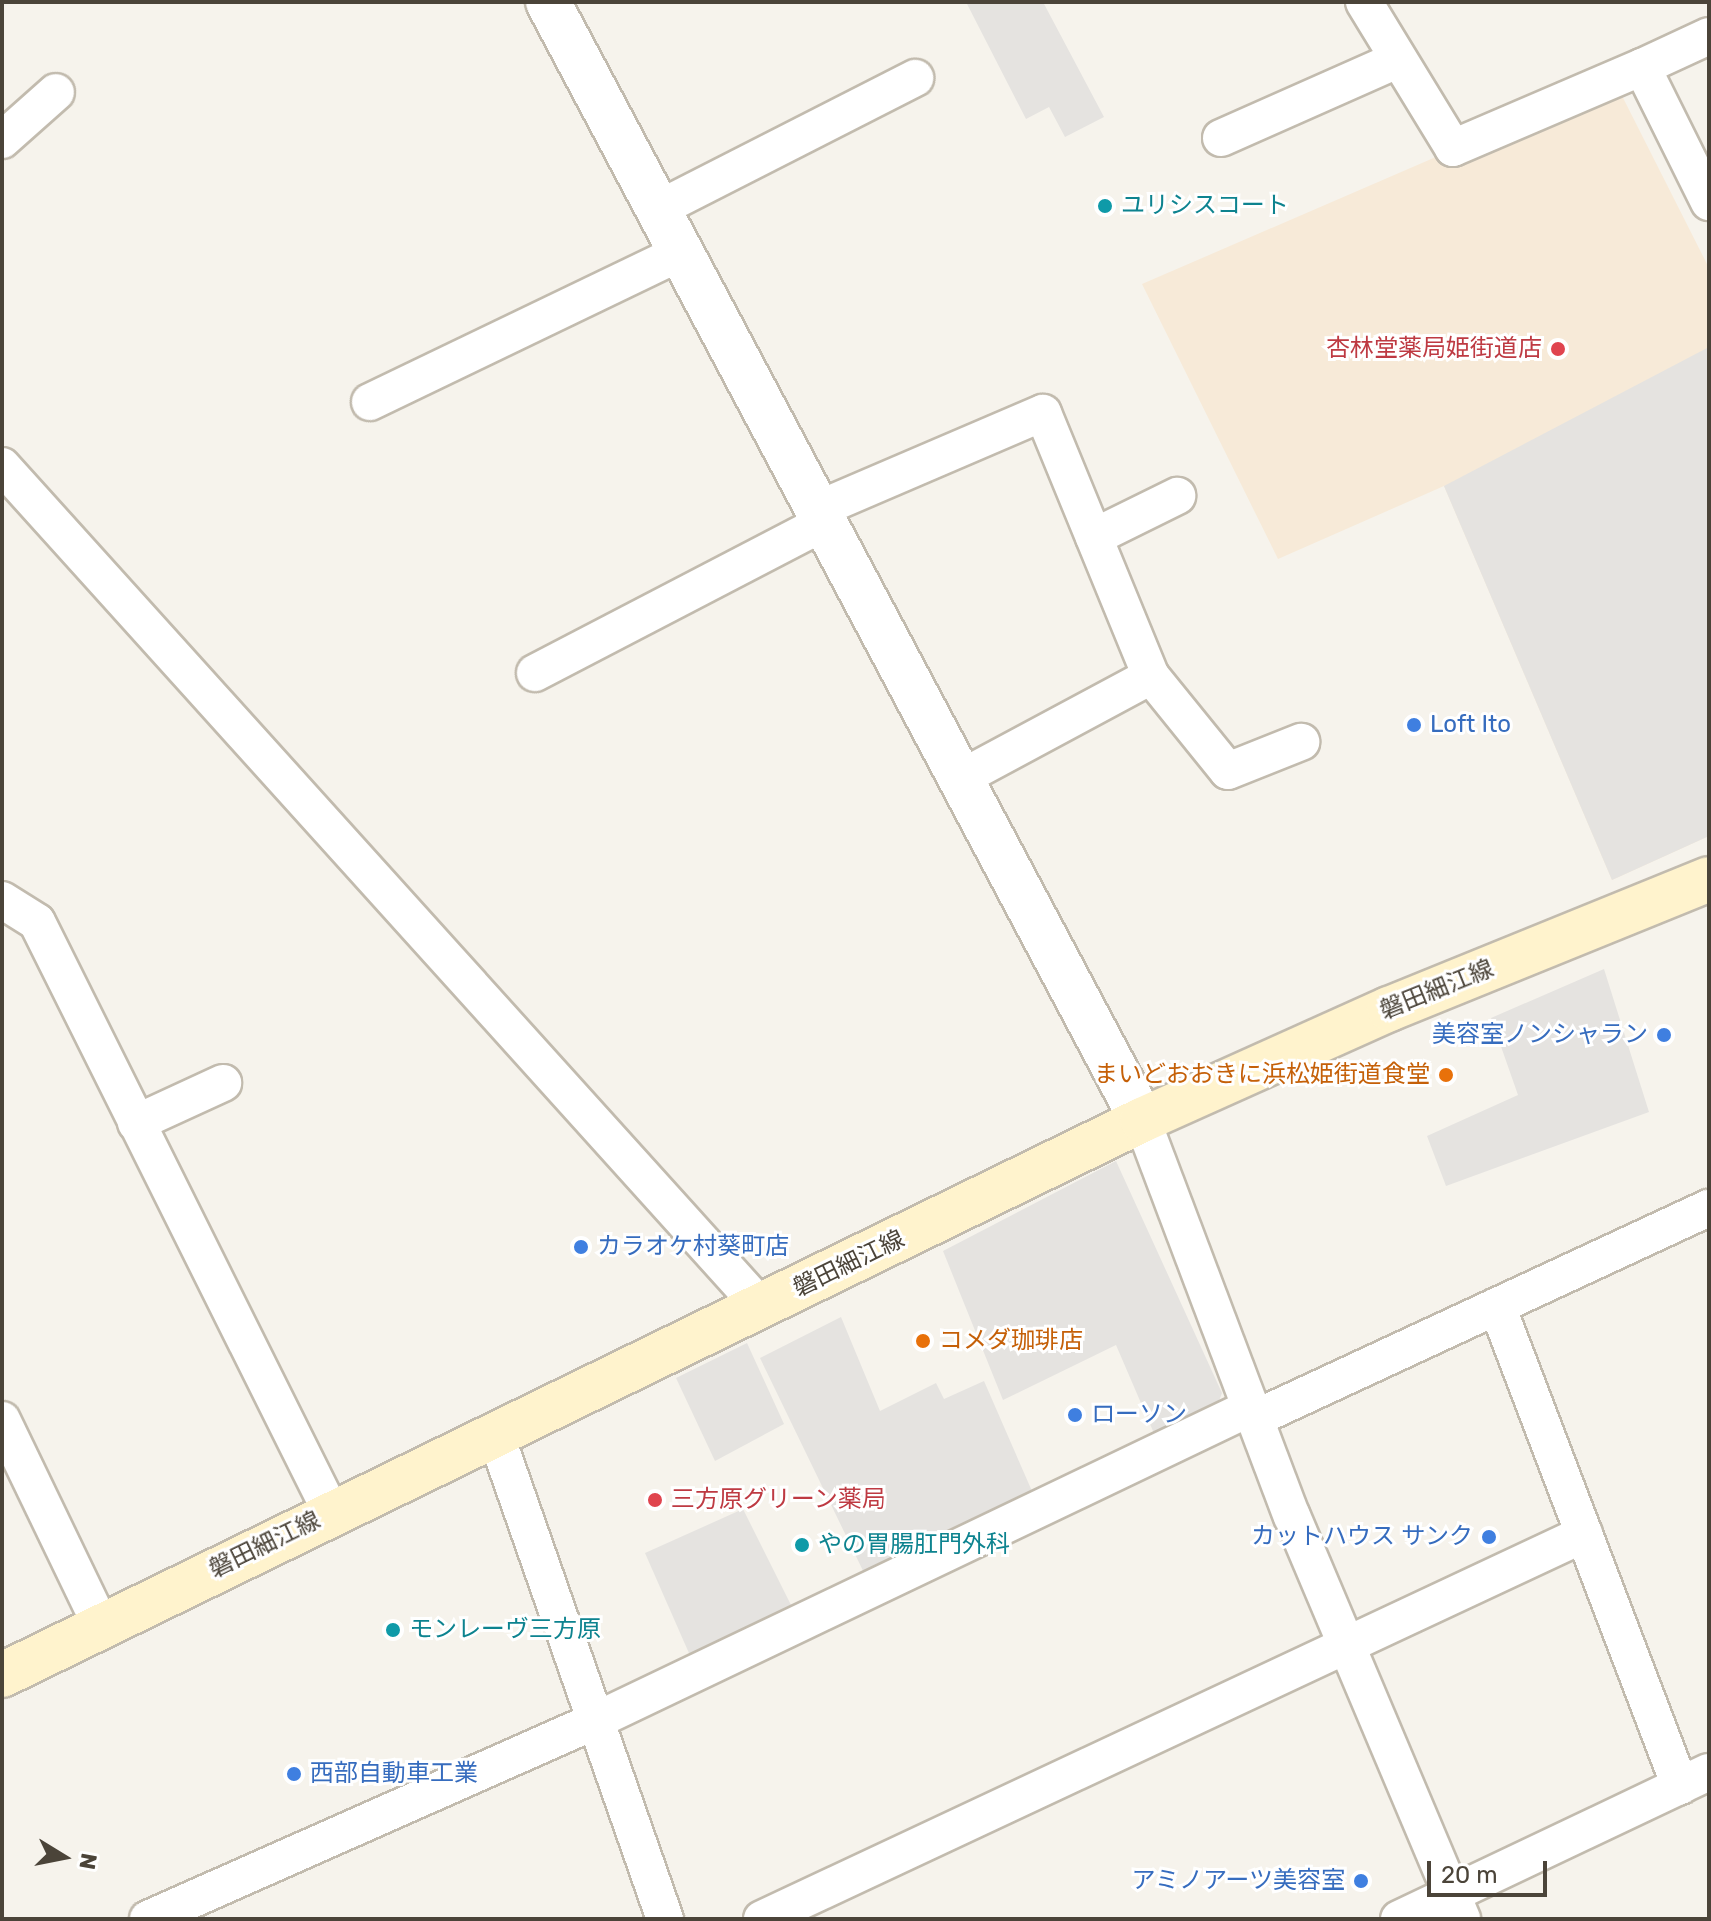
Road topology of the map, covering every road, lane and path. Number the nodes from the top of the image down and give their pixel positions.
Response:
1 (548, 2) edge
2 (1364, 2) edge
3 (1709, 36) edge
4 (1397, 60) junction
5 (1642, 67) junction
6 (915, 78) dead end
7 (56, 92) dead end
8 (1221, 138) dead end
9 (2, 140) edge
10 (1709, 202) edge
11 (656, 210) junction
12 (678, 254) junction
13 (370, 402) dead end
14 (2, 466) edge
15 (1177, 496) dead end
16 (818, 518) junction
17 (1094, 537) junction
18 (535, 673) dead end
19 (1151, 676) junction
20 (1301, 742) dead end
21 (959, 779) junction
22 (1709, 879) edge
23 (2, 900) edge
24 (223, 1083) dead end
25 (1142, 1120) junction
26 (136, 1123) junction
27 (1709, 1208) edge
28 (1497, 1306) junction
29 (761, 1307) junction
30 (1254, 1413) junction
31 (2, 1420) edge
32 (495, 1433) junction
33 (331, 1512) junction
34 (1584, 1534) junction
35 (101, 1626) junction
36 (1344, 1643) junction
37 (2, 1675) edge
38 (599, 1719) junction
39 (1695, 1779) edge
40 (1454, 1908) edge
41 (148, 1919) edge
42 (665, 1919) edge
43 (762, 1919) edge
44 (1399, 1919) edge

1 - 11 street
2 - 4 street
3 - 5 street
4 - 5 street
4 - 8 street
5 - 10 street
6 - 11 street
7 - 9 street
11 - 12 street
12 - 13 street
12 - 16 street
14 - 29 street
15 - 17 street
16 - 17 street
16 - 18 street
16 - 21 street
17 - 19 street
19 - 20 street
19 - 21 street
21 - 25 street
22 - 25 main road, 磐田細江線
23 - 26 street
24 - 26 street
25 - 29 main road, 磐田細江線
25 - 30 street
26 - 33 street
27 - 28 street
28 - 30 street
28 - 34 street
29 - 32 main road, 磐田細江線
30 - 36 street
30 - 38 street
31 - 35 street
32 - 33 main road, 磐田細江線
32 - 38 street
33 - 35 main road, 磐田細江線
34 - 36 street
34 - 39 street
35 - 37 main road, 磐田細江線
36 - 40 street
36 - 43 street
38 - 41 street
38 - 42 street
39 - 40 street
40 - 44 street

